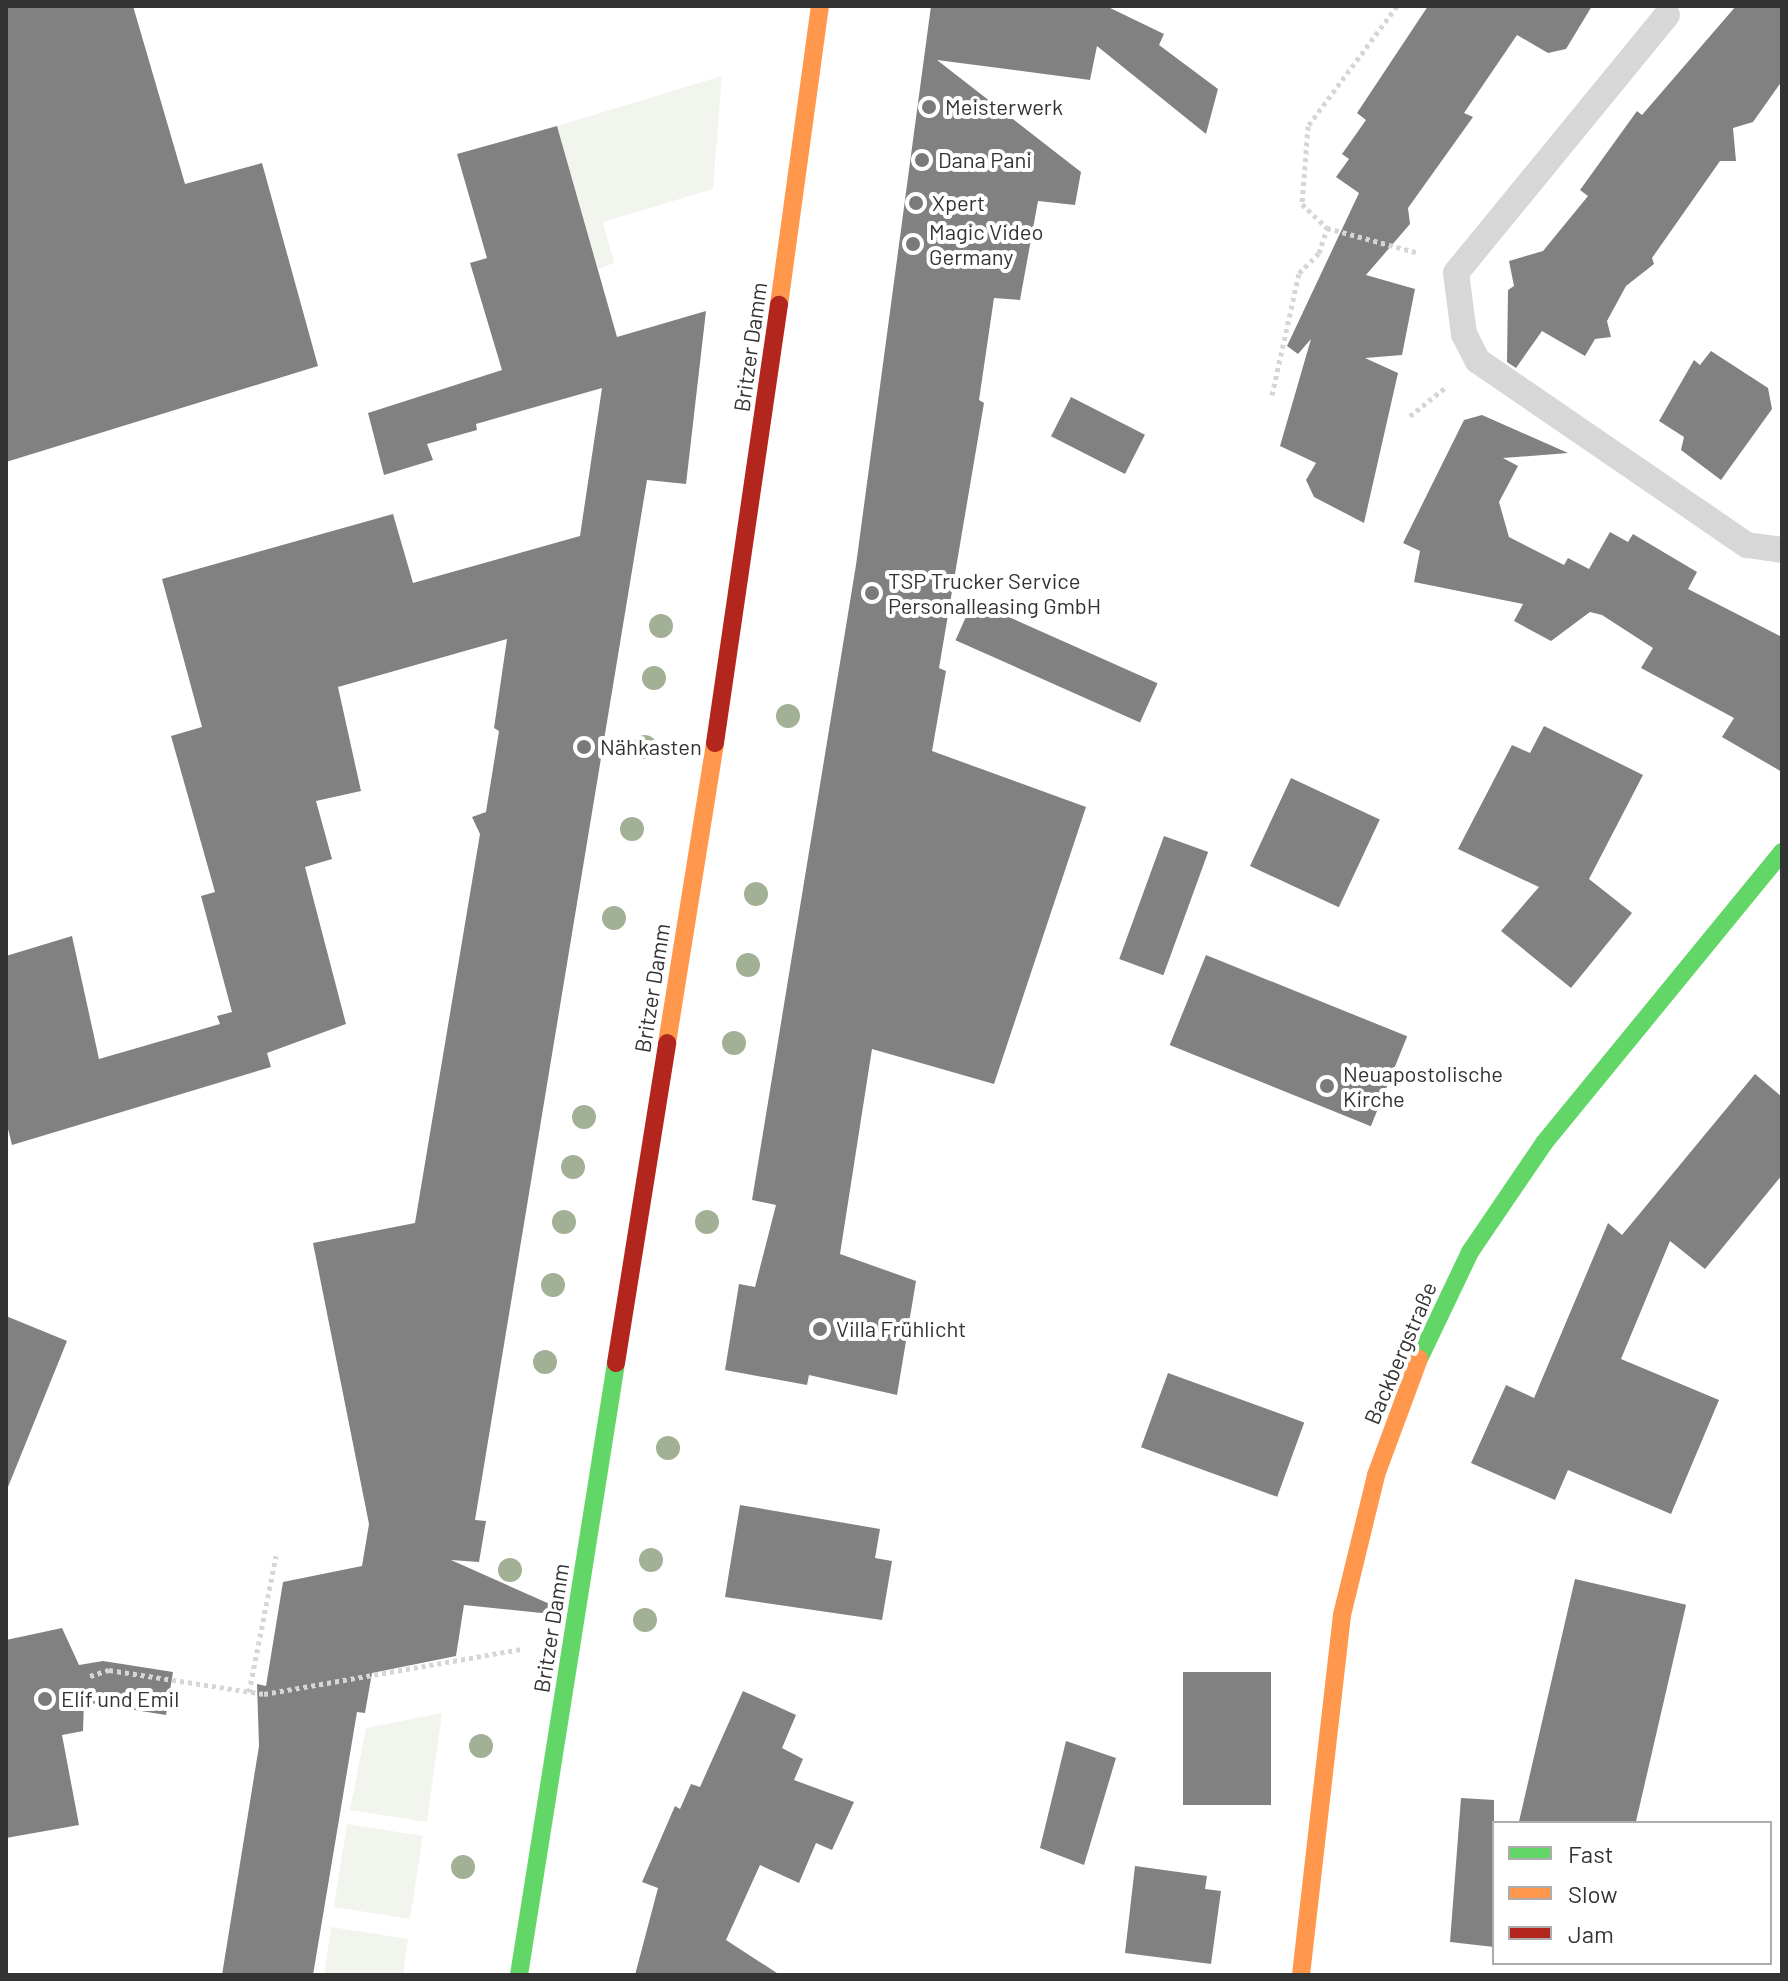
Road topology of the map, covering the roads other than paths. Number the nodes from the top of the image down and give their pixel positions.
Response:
1 (820, 6) edge
2 (1667, 15) dead end
3 (1782, 550) edge
4 (1782, 852) edge
5 (519, 1975) edge
6 (1301, 1975) edge

1 - 5 main road, Britzer Damm
2 - 3 lane
4 - 6 main road, Backbergstraße

